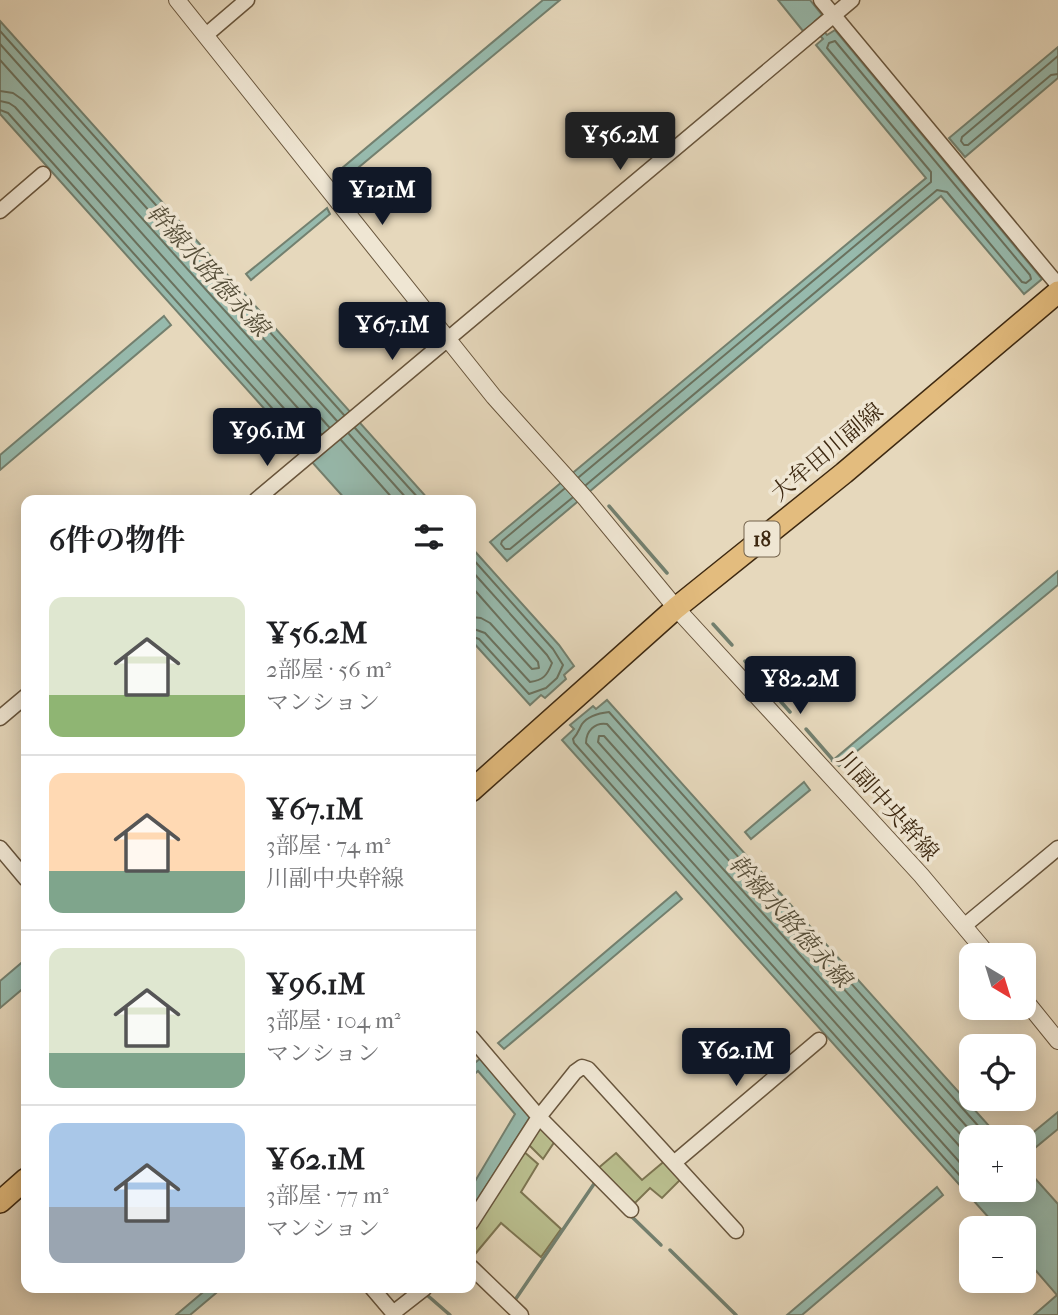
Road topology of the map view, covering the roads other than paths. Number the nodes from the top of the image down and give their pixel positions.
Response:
1 (177, 0) edge
2 (247, 0) edge
3 (821, 0) edge
4 (852, 0) edge
5 (834, 15) junction
6 (205, 35) junction
7 (43, 174) dead end
8 (0, 211) edge
9 (1058, 285) edge
10 (1058, 292) edge
11 (447, 339) junction
12 (262, 495) edge
13 (676, 608) junction
14 (21, 700) edge
15 (0, 718) edge
16 (476, 787) edge
17 (0, 848) edge
18 (1058, 848) edge
19 (21, 873) edge
20 (964, 926) junction
21 (978, 943) edge
22 (1036, 1014) edge
23 (819, 1040) dead end
24 (1058, 1041) edge
25 (476, 1043) edge
26 (539, 1117) junction
27 (675, 1162) junction
28 (21, 1183) edge
29 (0, 1202) edge
30 (631, 1210) dead end
31 (476, 1215) edge
32 (736, 1231) dead end
33 (476, 1272) edge
34 (376, 1293) edge
35 (419, 1293) edge
36 (394, 1314) edge
37 (521, 1315) edge

1 - 6 street
2 - 6 street
3 - 5 street
4 - 5 street
5 - 9 street
5 - 11 street
6 - 11 street
7 - 8 street
10 - 13 main road, 大牟田川副線 / 18
11 - 12 street
11 - 13 street, 川副中央幹線
13 - 16 main road, 大牟田川副線 / 18
13 - 20 street, 川副中央幹線
14 - 15 street
17 - 19 street
18 - 20 street
20 - 21 street, 川副中央幹線
22 - 24 street
23 - 27 street
25 - 26 street
26 - 27 street
26 - 30 street
26 - 31 street
27 - 32 street
28 - 29 main road
33 - 37 street
34 - 36 street
35 - 36 street

